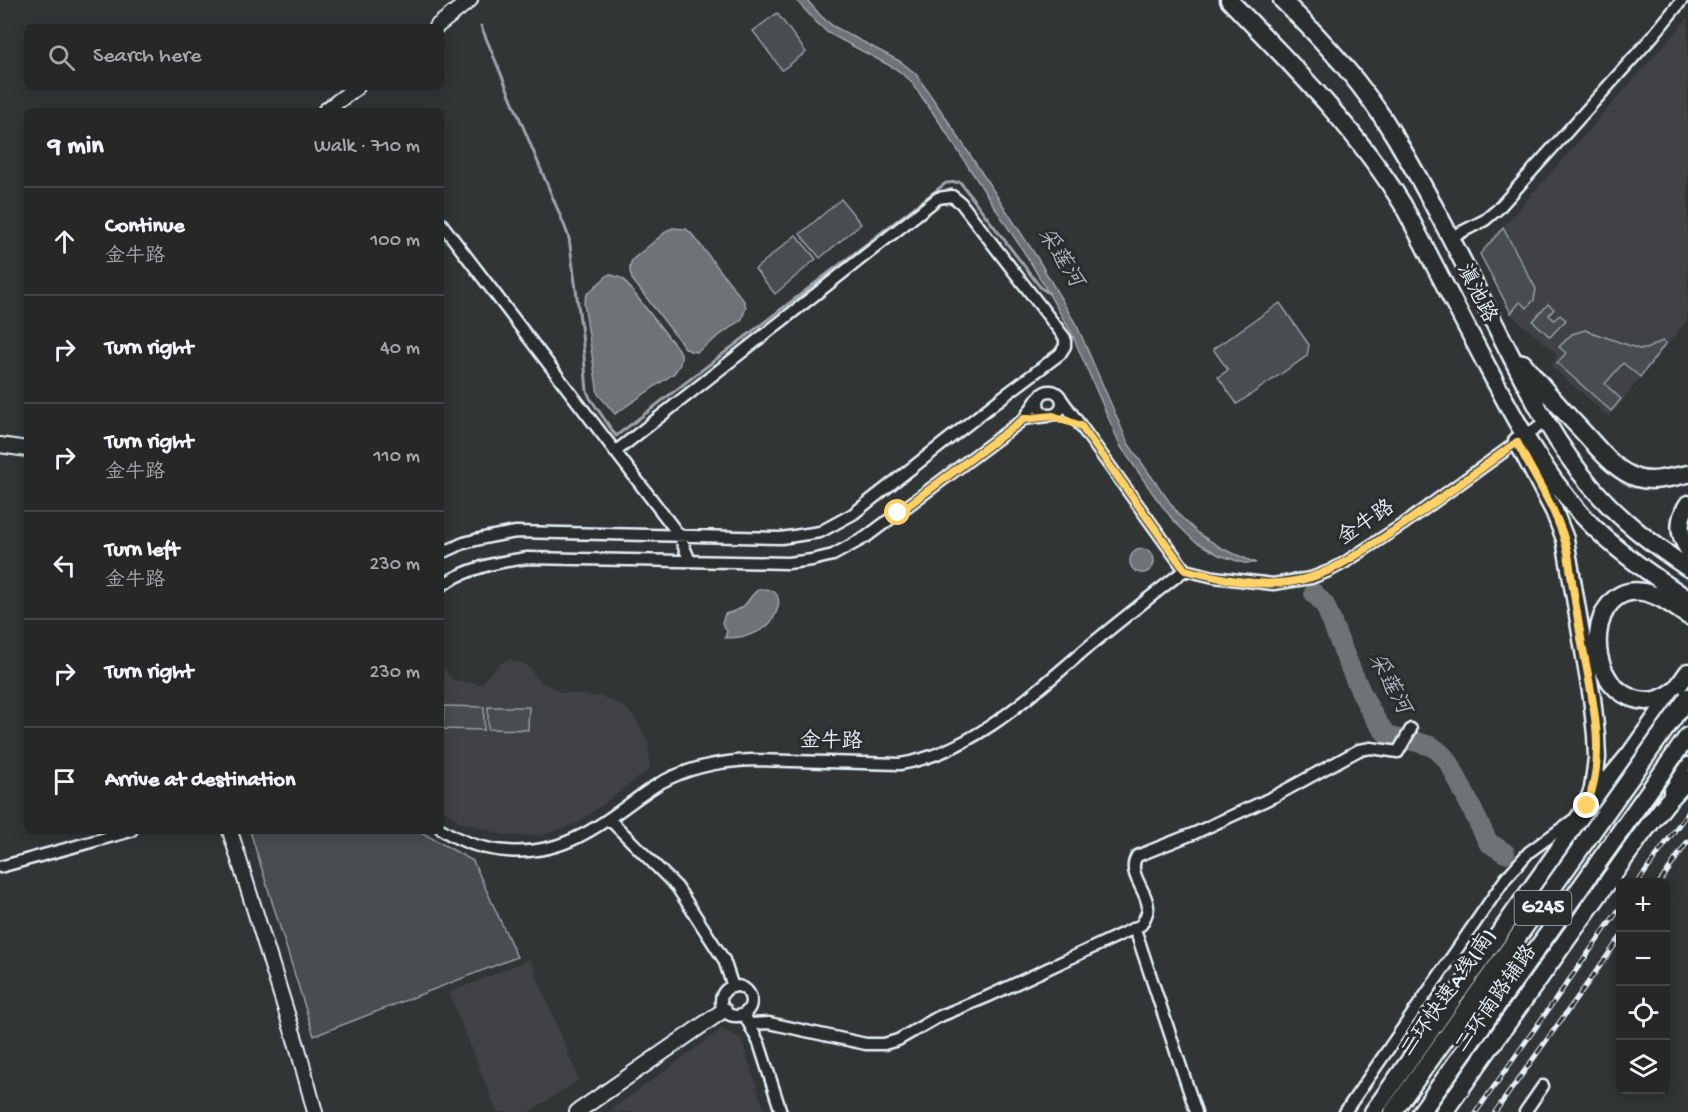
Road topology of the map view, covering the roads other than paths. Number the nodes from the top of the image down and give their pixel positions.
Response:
1 (470, 0) edge
2 (1229, 0) edge
3 (1282, 0) edge
4 (1682, 0) edge
5 (440, 24) edge
6 (353, 90) edge
7 (329, 108) edge
8 (444, 227) edge
9 (1450, 238) junction
10 (1486, 308) junction
11 (1036, 372) junction
12 (1043, 393) junction
13 (1062, 400) junction
14 (1050, 416) junction
15 (1024, 419) junction
16 (1546, 421) junction
17 (1081, 426) junction
18 (1523, 441) junction
19 (0, 445) edge
20 (1562, 447) junction
21 (24, 449) edge
22 (615, 452) junction
23 (1688, 474) edge
24 (1688, 504) edge
25 (679, 535) junction
26 (1688, 549) edge
27 (444, 552) edge
28 (690, 561) junction
29 (1688, 568) edge
30 (1185, 570) junction
31 (444, 584) edge
32 (1688, 599) edge
33 (1688, 616) edge
34 (1688, 672) edge
35 (1681, 694) edge
36 (1688, 703) edge
37 (1410, 729) dead end
38 (1688, 731) edge
39 (1688, 736) edge
40 (1688, 763) edge
41 (1688, 779) edge
42 (1586, 807) junction
43 (609, 819) junction
44 (444, 831) edge
45 (120, 834) edge
46 (231, 834) edge
47 (0, 867) edge
48 (1546, 904) junction
49 (1135, 929) junction
50 (733, 987) junction
51 (724, 1010) junction
52 (744, 1014) junction
53 (750, 1024) junction
54 (1543, 1086) dead end
55 (315, 1112) edge
56 (577, 1112) edge
57 (781, 1112) edge
58 (1196, 1112) edge
59 (1345, 1112) edge
60 (1373, 1112) edge
61 (1396, 1112) edge
62 (1419, 1112) edge
63 (1443, 1112) edge
64 (1525, 1112) edge

1 - 5 street
2 - 18 main road, 滇池路
3 - 9 main road, 滇池路
4 - 9 street
6 - 7 street
8 - 22 street
9 - 10 main road, 滇池路
10 - 16 main road, 滇池路
10 - 23 main road
11 - 12 street
11 - 22 street
11 - 25 street
12 - 13 street
12 - 14 street
12 - 15 street
13 - 14 street
13 - 17 street
14 - 15 street
14 - 17 street
15 - 28 street
16 - 18 street, 金牛路
16 - 20 main road, 滇池路
17 - 30 street
18 - 20 main road
18 - 30 street, 金牛路
18 - 32 main road
18 - 42 main road
19 - 21 street
20 - 29 main road, 滇池路
22 - 25 street
24 - 26 main road
25 - 27 street
25 - 28 street
28 - 31 street
30 - 43 street, 金牛路
33 - 35 main road
34 - 35 main road
35 - 42 main road
35 - 61 main road, 二环快速A线(南), bridge
36 - 48 main road, G245
37 - 49 street
38 - 62 main road, G245
39 - 62 main road
40 - 63 street, 二环南路辅路
41 - 63 main road
42 - 48 main road
42 - 59 street
42 - 60 main road
43 - 44 street, 金牛路
43 - 50 street
45 - 47 street
46 - 55 street
48 - 61 main road, G245
49 - 53 street
49 - 58 street
50 - 51 street
50 - 52 street
51 - 52 street
51 - 56 street
52 - 53 street
53 - 57 street
54 - 64 street

